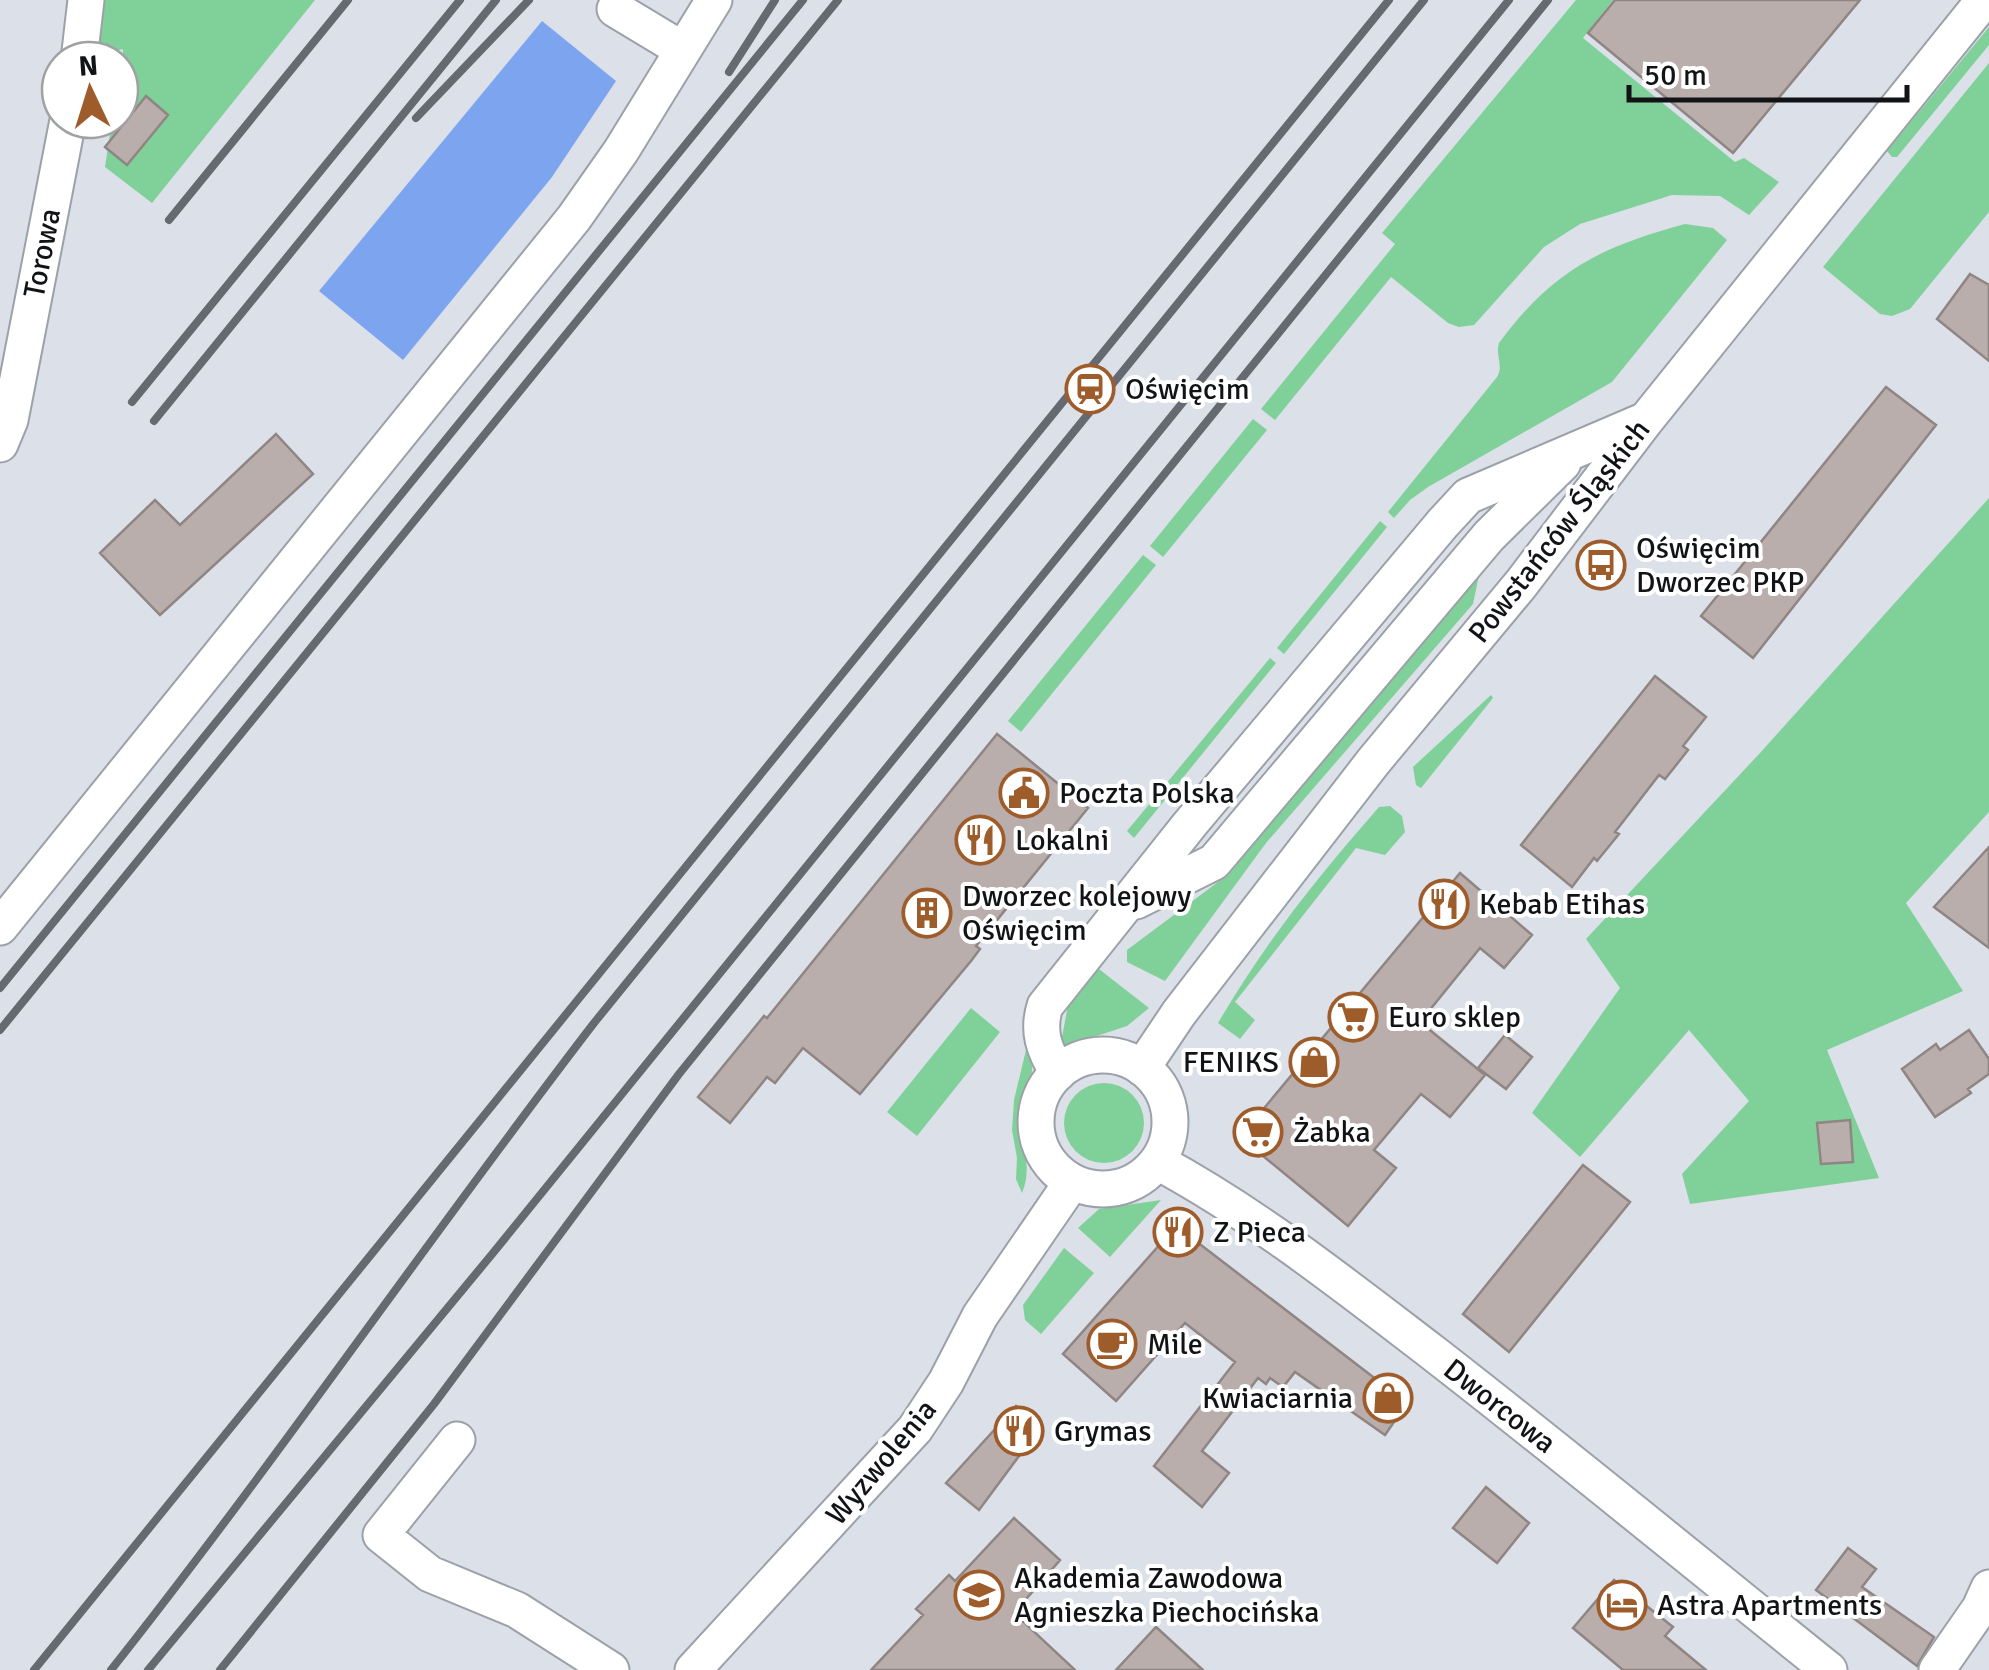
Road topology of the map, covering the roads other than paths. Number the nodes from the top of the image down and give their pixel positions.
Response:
1 (86, 0) edge
2 (714, 0) edge
3 (1984, 0) edge
4 (615, 9) dead end
5 (81, 40) edge
6 (683, 50) junction
7 (64, 140) edge
8 (1646, 420) junction
9 (0, 444) edge
10 (1576, 450) junction
11 (1443, 523) junction
12 (1489, 536) junction
13 (1521, 584) junction
14 (1126, 906) junction
15 (0, 927) edge
16 (1142, 1068) junction
17 (1058, 1072) junction
18 (1158, 1162) junction
19 (1072, 1182) junction
20 (457, 1440) dead end
21 (1989, 1588) edge
22 (611, 1670) edge
23 (693, 1670) edge
24 (1829, 1670) edge
25 (1937, 1670) edge

1 - 5 street
2 - 6 street
3 - 8 street, Powstańców Śląskich
4 - 6 street
6 - 15 street
7 - 9 street, Torowa
8 - 10 street
8 - 13 street, Powstańców Śląskich
10 - 11 street
10 - 12 street
11 - 12 street
11 - 14 street
12 - 13 street
12 - 14 street
13 - 16 street, Powstańców Śląskich
14 - 17 street
16 - 17 street
16 - 18 street
17 - 19 street
18 - 19 street
18 - 24 street, Dworcowa
19 - 23 street, Wyzwolenia
20 - 22 street
21 - 25 street

